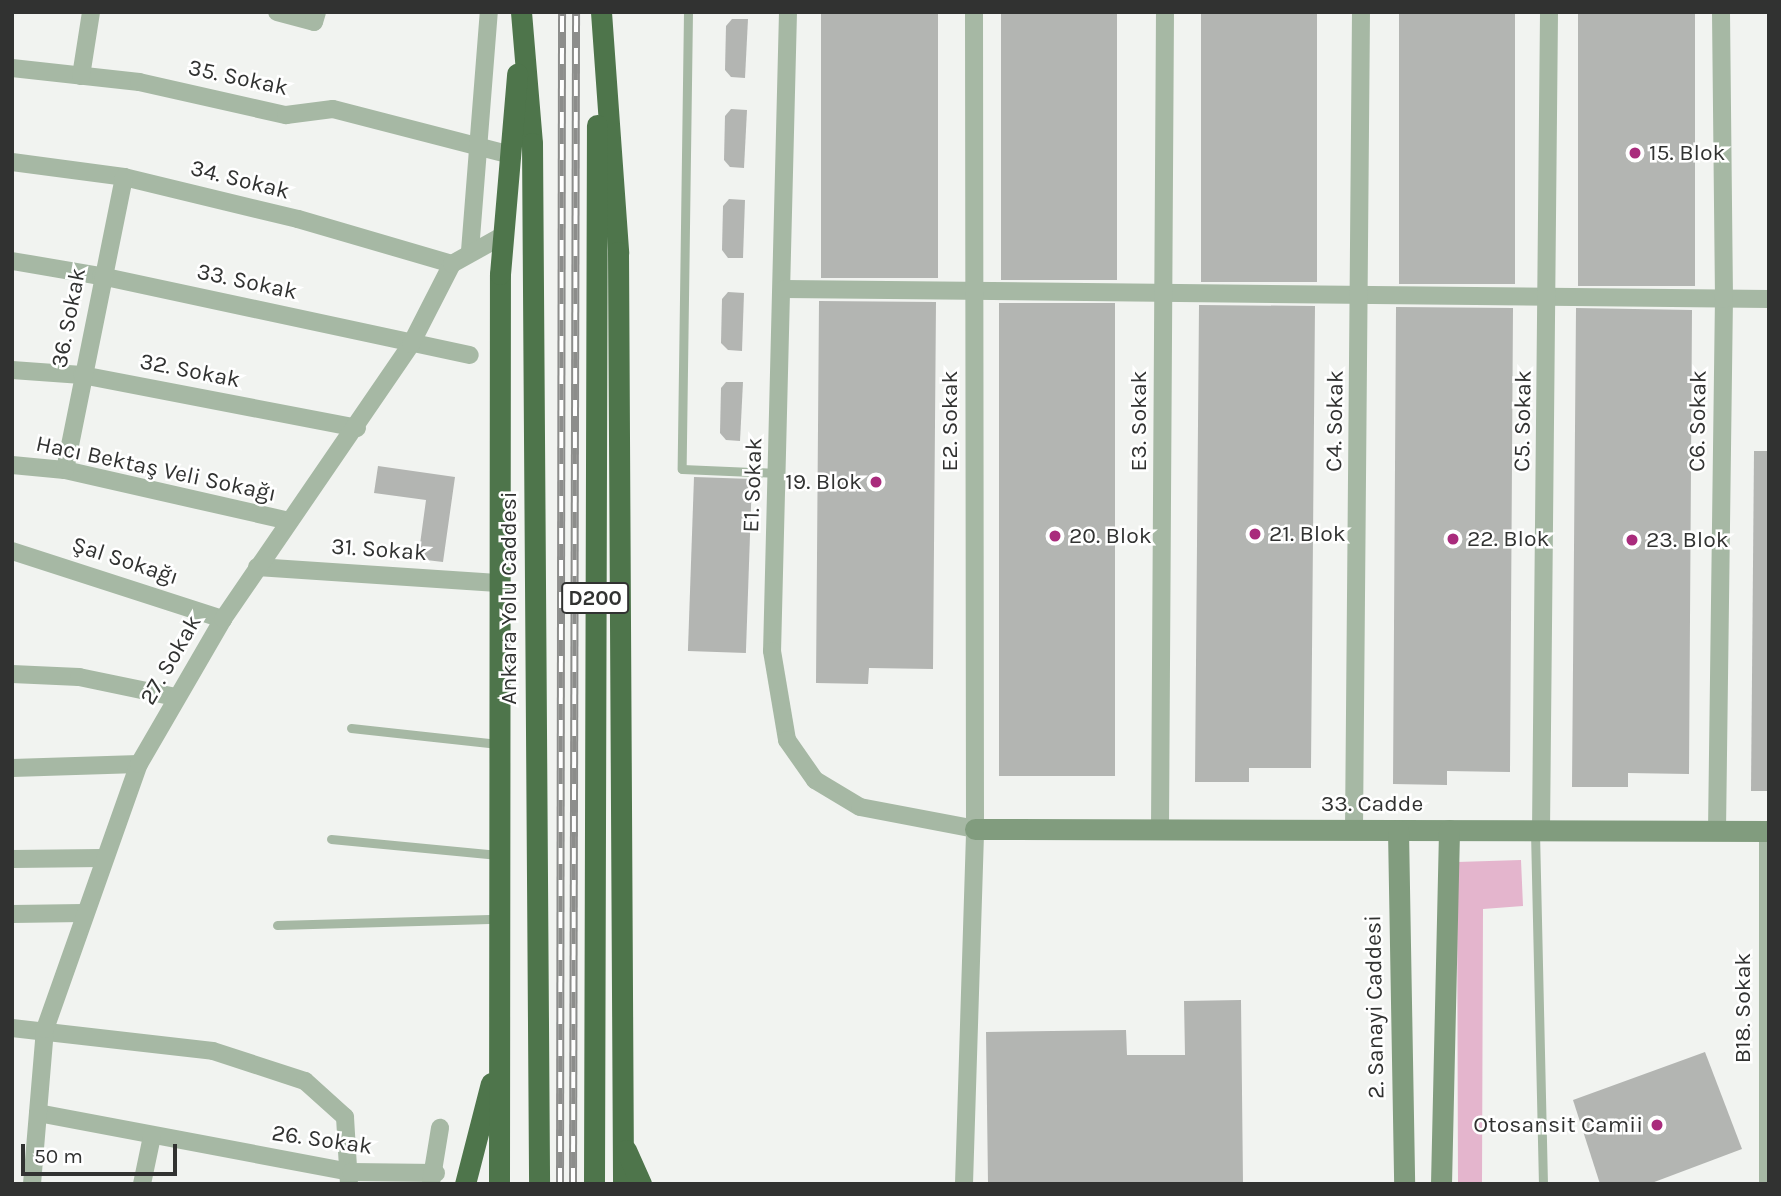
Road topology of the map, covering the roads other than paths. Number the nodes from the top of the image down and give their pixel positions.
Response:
1 (91, 12) edge
2 (277, 12) edge
3 (317, 12) edge
4 (489, 12) edge
5 (599, 12) edge
6 (688, 12) edge
7 (788, 12) edge
8 (974, 12) edge
9 (1166, 12) edge
10 (1361, 12) edge
11 (1549, 12) edge
12 (1721, 12) edge
13 (522, 23) edge
14 (12, 68) edge
15 (81, 76) junction
16 (479, 145) junction
17 (507, 154) junction
18 (12, 162) edge
19 (124, 177) junction
20 (502, 236) junction
21 (470, 251) junction
22 (12, 261) edge
23 (452, 264) junction
24 (101, 276) junction
25 (784, 289) junction
26 (974, 291) junction
27 (1164, 293) junction
28 (1362, 295) junction
29 (1549, 297) junction
30 (1724, 299) junction
31 (1769, 299) edge
32 (411, 344) junction
33 (470, 355) dead end
34 (12, 370) edge
35 (82, 375) junction
36 (358, 428) junction
37 (12, 465) edge
38 (65, 470) junction
39 (778, 472) junction
40 (289, 521) junction
41 (12, 551) edge
42 (257, 567) junction
43 (498, 583) junction
44 (223, 619) junction
45 (12, 674) edge
46 (176, 697) junction
47 (351, 728) dead end
48 (498, 744) junction
49 (139, 764) junction
50 (12, 768) edge
51 (975, 829) junction
52 (1160, 830) junction
53 (1354, 830) junction
54 (1398, 830) junction
55 (1449, 830) junction
56 (1538, 831) junction
57 (1717, 831) junction
58 (1768, 831) edge
59 (331, 839) dead end
60 (498, 855) junction
61 (102, 858) junction
62 (12, 859) edge
63 (12, 914) edge
64 (83, 914) junction
65 (498, 919) junction
66 (277, 925) dead end
67 (12, 1028) edge
68 (45, 1029) junction
69 (499, 1054) junction
70 (38, 1114) junction
71 (440, 1128) dead end
72 (152, 1136) junction
73 (623, 1144) junction
74 (350, 1178) edge
75 (434, 1179) edge
76 (32, 1184) edge
77 (142, 1184) edge
78 (465, 1184) edge
79 (499, 1184) edge
80 (539, 1184) edge
81 (594, 1184) edge
82 (624, 1184) edge
83 (641, 1184) edge
84 (964, 1184) edge
85 (1404, 1184) edge
86 (1441, 1184) edge
87 (1543, 1184) edge
88 (1768, 1184) edge

1 - 15 street
2 - 3 street
4 - 16 street
5 - 73 highway
5 - 81 highway, D200
6 - 39 lane
7 - 25 street, E1. Sokak
8 - 26 street, E2. Sokak
9 - 27 street, E3. Sokak
10 - 28 street, C4. Sokak
11 - 29 street, C5. Sokak
12 - 30 street, C6. Sokak
13 - 17 highway
13 - 80 highway, Ankara Yolu Caddesi / D200
14 - 15 street, 35. Sokak
15 - 16 street, 35. Sokak
16 - 17 street, 35. Sokak
16 - 21 street
17 - 20 highway
18 - 19 street, 34. Sokak
19 - 23 street, 34. Sokak
19 - 24 street, 36. Sokak
20 - 21 street, 27. Sokak
20 - 43 highway
21 - 23 street, 27. Sokak
22 - 24 street, 33. Sokak
23 - 32 street, 27. Sokak
24 - 32 street, 33. Sokak
24 - 35 street, 36. Sokak
25 - 26 street
25 - 39 street, E1. Sokak
26 - 27 street
26 - 51 street, E2. Sokak
27 - 28 street
27 - 52 street, E3. Sokak
28 - 29 street
28 - 53 street, C4. Sokak
29 - 30 street
29 - 56 street, C5. Sokak
30 - 31 street
30 - 57 street, C6. Sokak
32 - 33 street, 33. Sokak
32 - 36 street, 27. Sokak
34 - 35 street, 32. Sokak
35 - 36 street, 32. Sokak
35 - 38 street, 36. Sokak
36 - 40 street, 27. Sokak
37 - 38 street, Hacı Bektaş Veli Sokağı
38 - 40 street, Hacı Bektaş Veli Sokağı
39 - 51 street, E1. Sokak
40 - 42 street, 27. Sokak
41 - 44 street, Şal Sokağı
42 - 43 street, 31. Sokak
42 - 44 street, 27. Sokak
43 - 48 highway
44 - 46 street, 27. Sokak
45 - 46 street
46 - 49 street, 27. Sokak
47 - 48 lane
48 - 60 highway
49 - 50 street
49 - 61 street, 27. Sokak
51 - 52 main road, 33. Cadde
51 - 84 street, E2. Sokak
52 - 53 main road, 33. Cadde
53 - 54 main road, 33. Cadde
54 - 55 main road, 33. Cadde
54 - 85 main road, 2. Sanayi Caddesi
55 - 56 main road, 33. Cadde
55 - 86 main road
56 - 57 main road, 33. Cadde
56 - 87 lane
57 - 58 main road, 33. Cadde
58 - 88 street, B18. Sokak
59 - 60 lane
60 - 65 highway
61 - 62 street
61 - 64 street, 27. Sokak
63 - 64 street
64 - 68 street, 27. Sokak
65 - 66 lane
65 - 69 highway
67 - 68 street
68 - 70 street, 27. Sokak
68 - 74 street
69 - 78 highway
69 - 79 highway
70 - 72 street, 26. Sokak
70 - 76 street, 27. Sokak
71 - 75 street
72 - 74 street, 26. Sokak
72 - 77 street
73 - 82 highway
73 - 83 highway
74 - 75 street, 26. Sokak

